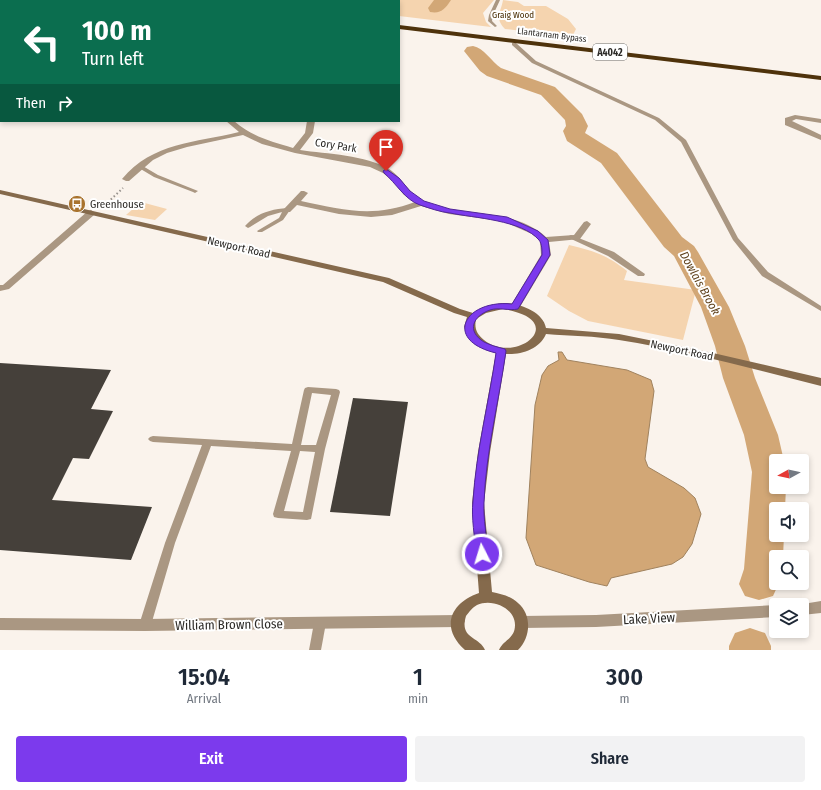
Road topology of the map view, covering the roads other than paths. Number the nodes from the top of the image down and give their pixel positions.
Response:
1 (498, 0) edge
2 (400, 20) edge
3 (495, 26) dead end
4 (400, 27) edge
5 (514, 44) dead end
6 (821, 70) edge
7 (821, 78) edge
8 (821, 121) edge
9 (231, 122) edge
10 (311, 122) edge
11 (244, 133) junction
12 (821, 138) edge
13 (295, 151) junction
14 (141, 167) junction
15 (126, 179) road end
16 (195, 191) dead end
17 (0, 193) edge
18 (304, 193) dead end
19 (296, 202) junction
20 (421, 203) junction
21 (287, 210) junction
22 (94, 213) junction
23 (588, 224) dead end
24 (248, 226) dead end
25 (260, 231) dead end
26 (571, 237) junction
27 (544, 240) junction
28 (641, 274) dead end
29 (0, 288) edge
30 (515, 307) junction
31 (821, 309) edge
32 (474, 316) junction
33 (542, 331) junction
34 (501, 351) junction
35 (821, 382) edge
36 (153, 440) dead end
37 (207, 443) junction
38 (296, 448) junction
39 (320, 449) junction
40 (486, 597) junction
41 (821, 607) edge
42 (809, 608) edge
43 (769, 611) edge
44 (458, 622) junction
45 (522, 622) junction
46 (320, 623) junction
47 (0, 624) edge
48 (145, 625) junction
49 (315, 650) edge
50 (478, 650) edge
51 (506, 650) edge

1 - 3 lane
2 - 6 highway, Llantarnam Bypass / A4042
4 - 7 highway, Llantarnam Bypass / A4042
5 - 31 lane
8 - 12 street
9 - 11 street, Cory Park
10 - 13 street
11 - 13 street, Cory Park
11 - 14 street
13 - 20 street, Cory Park
14 - 15 street
14 - 16 lane
17 - 22 street, Newport Road
18 - 19 street
19 - 20 street
19 - 21 street
20 - 27 street, Cory Park
21 - 24 lane
21 - 25 lane
22 - 29 street
22 - 32 street, Newport Road
23 - 26 street
26 - 27 street
26 - 28 lane
27 - 30 street
30 - 32 street
30 - 33 street
32 - 34 street
33 - 34 street
33 - 35 street, Newport Road
34 - 40 street
36 - 37 lane
37 - 38 lane
37 - 48 lane
38 - 39 lane
38 - 39 lane
38 - 39 lane
40 - 44 street
40 - 45 street
41 - 42 street
43 - 45 street, Lake View
44 - 46 street, William Brown Close
44 - 50 street
45 - 51 street
46 - 48 street, William Brown Close
46 - 49 lane
47 - 48 street, William Brown Close

